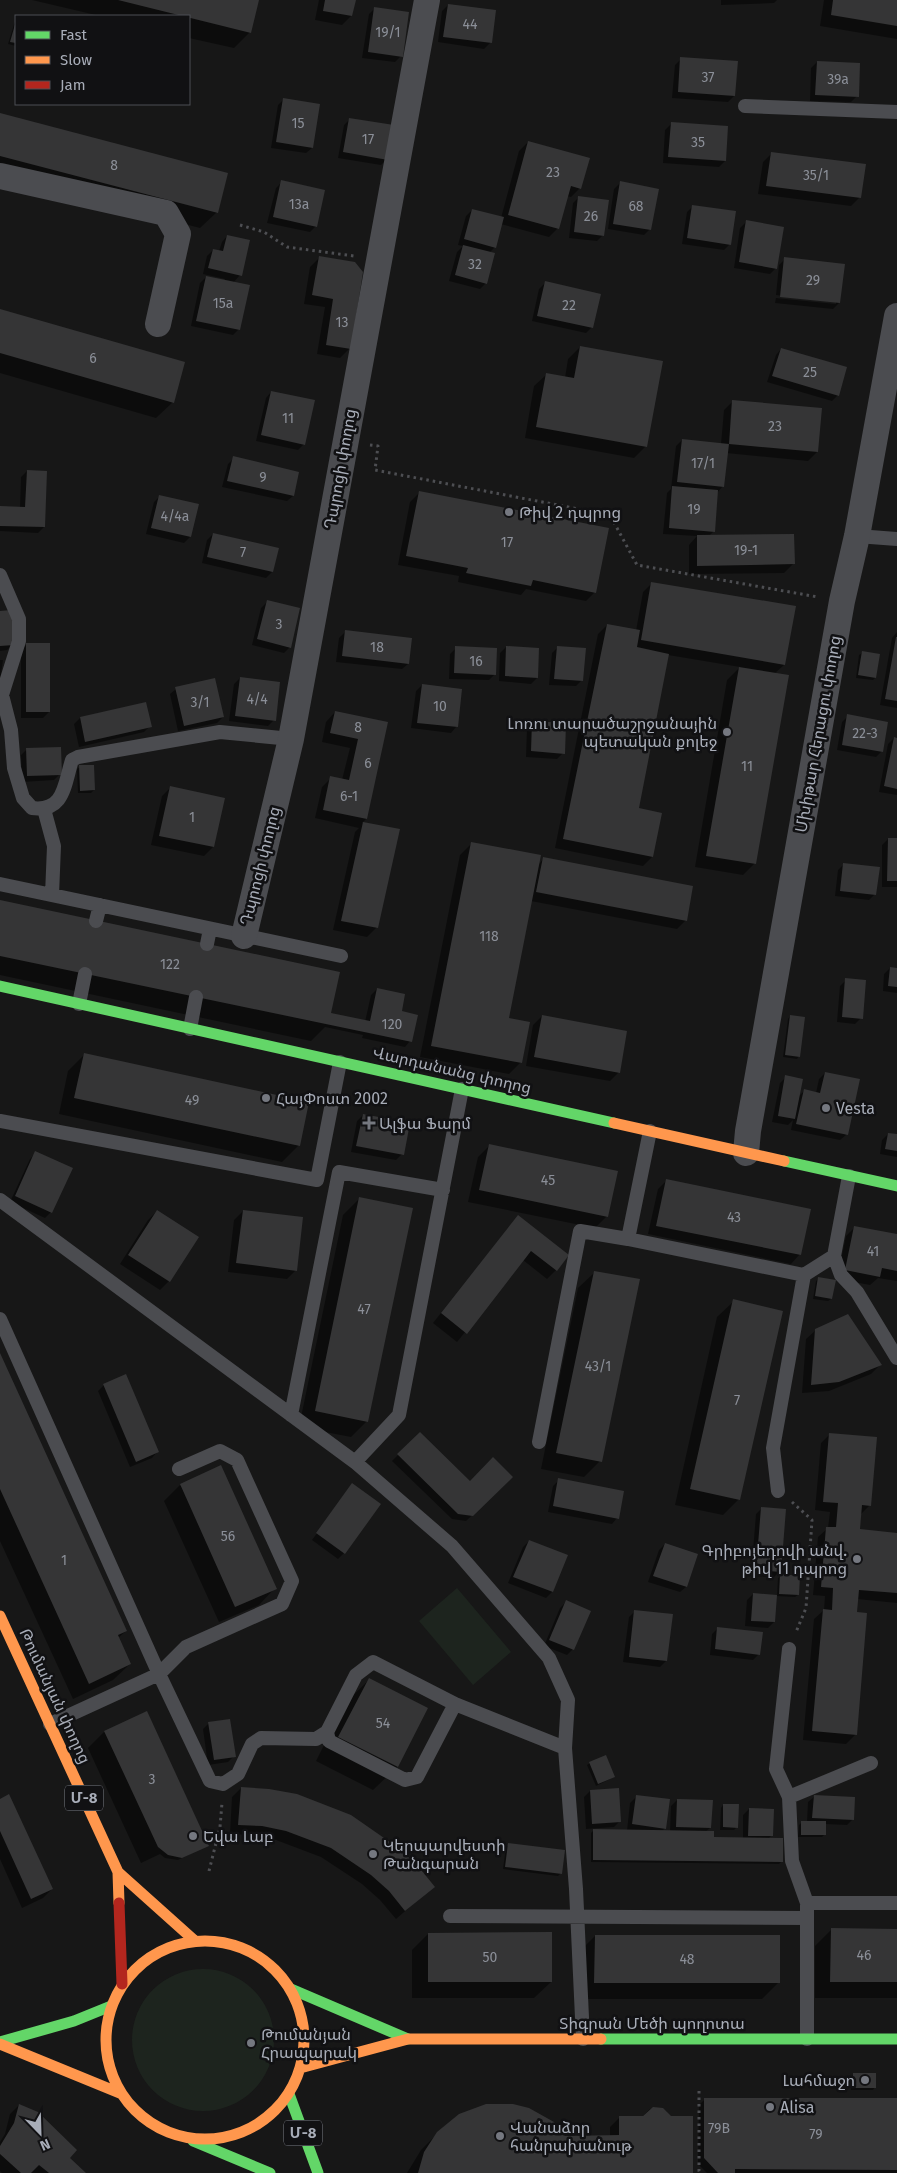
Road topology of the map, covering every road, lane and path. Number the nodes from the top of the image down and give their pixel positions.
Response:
1 (427, 0) edge
2 (745, 106) dead end
3 (897, 112) edge
4 (0, 176) edge
5 (240, 225) dead end
6 (377, 259) junction
7 (897, 316) edge
8 (158, 324) dead end
9 (345, 440) junction
10 (856, 536) junction
11 (897, 539) edge
12 (0, 575) edge
13 (842, 601) junction
14 (291, 739) junction
15 (44, 809) junction
16 (0, 884) edge
17 (52, 895) junction
18 (100, 905) junction
19 (96, 921) dead end
20 (210, 929) junction
21 (244, 936) junction
22 (207, 944) dead end
23 (341, 956) dead end
24 (85, 974) dead end
25 (0, 986) edge
26 (196, 997) dead end
27 (79, 1004) junction
28 (190, 1029) junction
29 (340, 1062) junction
30 (462, 1089) junction
31 (0, 1121) edge
32 (650, 1131) junction
33 (746, 1152) junction
34 (849, 1176) junction
35 (897, 1186) edge
36 (443, 1190) junction
37 (0, 1200) edge
38 (628, 1239) junction
39 (834, 1256) junction
40 (804, 1275) junction
41 (0, 1319) edge
42 (897, 1358) edge
43 (291, 1416) junction
44 (539, 1442) dead end
45 (355, 1462) junction
46 (179, 1469) dead end
47 (778, 1490) joint
48 (0, 1616) edge
49 (789, 1649) joint
50 (159, 1674) junction
51 (455, 1704) junction
52 (50, 1724) junction
53 (327, 1732) junction
54 (565, 1748) junction
55 (871, 1764) dead end
56 (223, 1784) junction
57 (789, 1797) junction
58 (209, 1871) dead end
59 (118, 1872) junction
60 (807, 1903) junction
61 (897, 1903) edge
62 (450, 1916) dead end
63 (577, 1918) junction
64 (806, 1918) junction
65 (195, 1941) junction
66 (122, 1984) junction
67 (291, 1989) junction
68 (111, 2006) junction
69 (408, 2039) junction
70 (807, 2039) junction
71 (897, 2039) edge
72 (583, 2040) junction
73 (0, 2043) edge
74 (300, 2068) junction
75 (699, 2090) dead end
76 (122, 2094) junction
77 (288, 2094) junction
78 (187, 2138) junction
79 (270, 2173) edge
80 (318, 2173) edge
81 (700, 2173) edge

1 - 6 street, Դպրոցի փողոց
2 - 3 lane
4 - 8 street
5 - 6 path
6 - 9 street, Դպրոցի փողոց
7 - 10 street, Մխիթար Հերացու փողոց
9 - 13 path
9 - 14 street, Դպրոցի փողոց
10 - 11 lane
10 - 13 street, Մխիթար Հերացու փողոց
12 - 15 lane
13 - 33 street, Մխիթար Հերացու փողոց
14 - 15 lane
14 - 21 street, Դպրոցի փողոց
15 - 17 lane
16 - 17 lane
17 - 18 lane
18 - 19 lane
18 - 20 lane
20 - 21 lane
20 - 22 lane
21 - 23 lane
24 - 27 lane
25 - 27 main road, Վարդանանց փողոց
26 - 28 lane
27 - 28 main road, Վարդանանց փողոց
28 - 29 main road, Վարդանանց փողոց
29 - 30 main road, Վարդանանց փողոց
29 - 31 lane
30 - 32 main road, Վարդանանց փողոց
30 - 36 lane
32 - 33 main road, Վարդանանց փողոց
32 - 38 lane
33 - 34 main road, Վարդանանց փողոց
34 - 35 main road, Վարդանանց փողոց
34 - 39 lane
36 - 43 lane
36 - 45 lane
37 - 43 lane
38 - 40 lane
38 - 44 lane
39 - 40 lane
39 - 42 lane
40 - 47 lane
41 - 50 lane
43 - 45 lane
45 - 54 lane
46 - 50 lane
47 - 49 path
48 - 52 main road, Թումանյան փողոց / Մ-8
49 - 57 lane
50 - 52 lane
50 - 56 lane
51 - 53 lane
51 - 53 lane
51 - 54 lane
52 - 59 main road, Թումանյան փողոց / Մ-8
53 - 56 lane
54 - 63 lane
55 - 57 lane
56 - 58 path
57 - 60 lane
59 - 65 main road, Մ-8
59 - 66 main road, Մ-8
60 - 61 lane
60 - 64 lane
62 - 63 lane
63 - 64 lane
63 - 72 lane
64 - 70 lane
65 - 66 main road
65 - 67 main road
66 - 68 main road
67 - 69 main road, Տիգրան Մեծի պողոտա
67 - 74 main road
68 - 73 main road
68 - 76 main road
69 - 72 main road, Տիգրան Մեծի պողոտա
69 - 74 main road, Տիգրան Մեծի պողոտա
70 - 71 main road, Տիգրան Մեծի պողոտա
70 - 72 main road, Տիգրան Մեծի պողոտա
73 - 76 main road
74 - 77 main road
75 - 81 path
76 - 78 main road
77 - 78 main road
77 - 80 main road, Մ-8
78 - 79 main road

